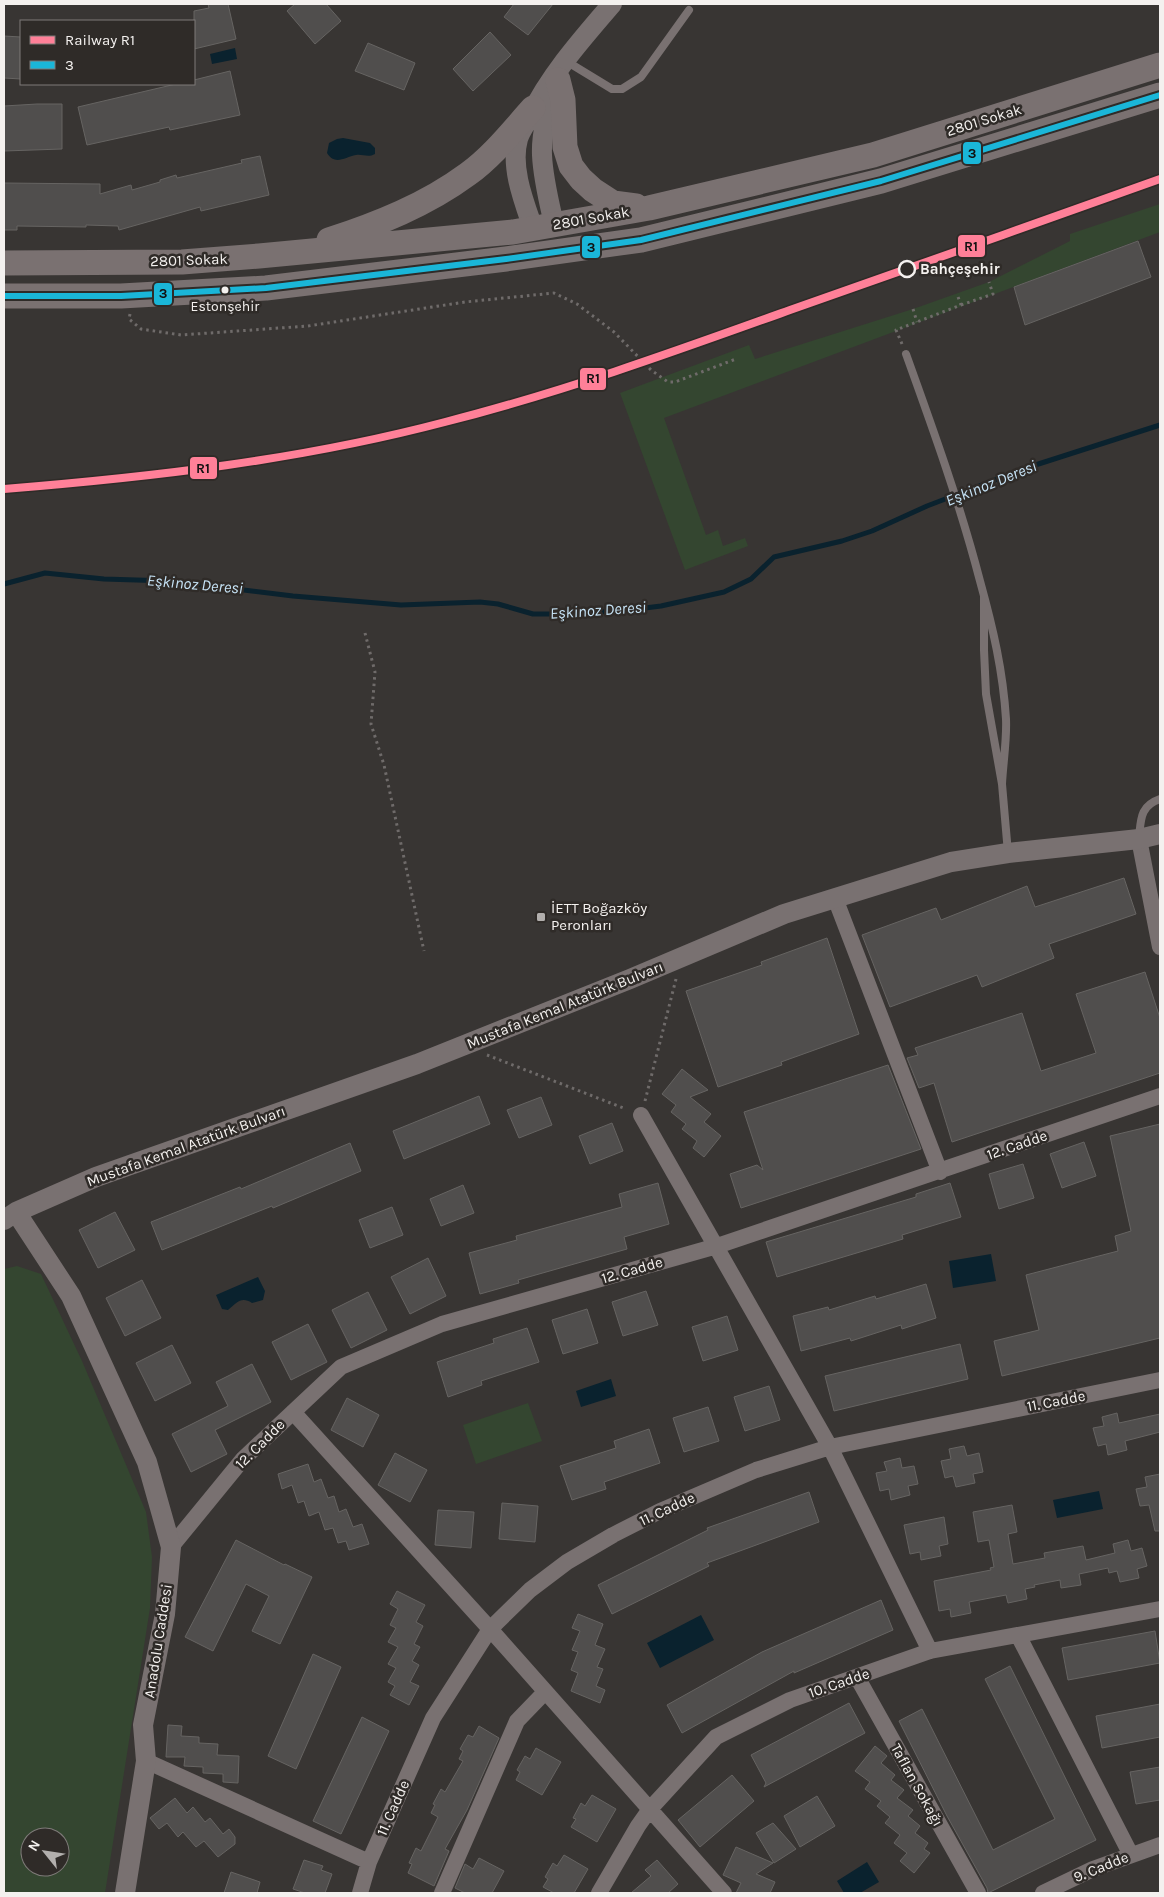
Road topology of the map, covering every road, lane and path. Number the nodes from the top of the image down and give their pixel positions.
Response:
1 (612, 4) edge
2 (689, 10) dead end
3 (1160, 65) edge
4 (561, 70) junction
5 (1160, 95) edge
6 (534, 108) junction
7 (649, 208) junction
8 (542, 230) junction
9 (564, 251) junction
10 (289, 253) junction
11 (4, 263) edge
12 (989, 282) dead end
13 (266, 288) junction
14 (956, 294) dead end
15 (4, 296) edge
16 (960, 304) junction
17 (130, 308) dead end
18 (913, 309) dead end
19 (917, 322) junction
20 (906, 354) joint
21 (736, 360) dead end
22 (984, 596) junction
23 (366, 633) dead end
24 (1002, 784) junction
25 (1160, 800) edge
26 (1160, 834) edge
27 (1139, 839) junction
28 (1160, 845) edge
29 (1008, 852) junction
30 (835, 898) junction
31 (1160, 947) edge
32 (424, 951) dead end
33 (682, 956) junction
34 (463, 1046) junction
35 (1160, 1096) edge
36 (641, 1115) junction
37 (940, 1172) junction
38 (10, 1216) edge
39 (717, 1246) junction
40 (1160, 1380) edge
41 (292, 1412) junction
42 (830, 1447) junction
43 (171, 1547) junction
44 (1160, 1609) edge
45 (490, 1629) junction
46 (1018, 1635) junction
47 (930, 1651) junction
48 (857, 1677) junction
49 (545, 1692) junction
50 (146, 1761) junction
51 (650, 1809) junction
52 (1160, 1845) edge
53 (1131, 1855) junction
54 (370, 1862) junction
55 (1053, 1891) edge
56 (125, 1893) edge
57 (360, 1893) edge
58 (442, 1893) edge
59 (599, 1893) edge
60 (724, 1893) edge
61 (978, 1893) edge

1 - 4 street
2 - 4 lane
3 - 7 main road, 2801 Sokak
4 - 6 street
4 - 7 main road
4 - 8 street
5 - 9 main road, 2801 Sokak
6 - 8 street
6 - 10 main road
7 - 8 main road, 2801 Sokak
8 - 9 main road
8 - 10 main road, 2801 Sokak
8 - 13 main road
9 - 13 main road, 2801 Sokak
10 - 11 main road, 2801 Sokak
12 - 16 path
13 - 15 main road, 2801 Sokak
14 - 16 path
16 - 19 path
17 - 21 path
18 - 19 path
19 - 20 path
20 - 22 lane
22 - 24 lane
22 - 24 lane
23 - 32 path
24 - 29 lane
25 - 27 lane
26 - 27 street, Mustafa Kemal Atatürk Bulvarı
27 - 28 street, Mustafa Kemal Atatürk Bulvarı
27 - 29 street, Mustafa Kemal Atatürk Bulvarı
27 - 31 street
29 - 30 street, Mustafa Kemal Atatürk Bulvarı
30 - 33 street, Mustafa Kemal Atatürk Bulvarı
30 - 37 street
33 - 34 street, Mustafa Kemal Atatürk Bulvarı
33 - 36 path
34 - 36 path
34 - 38 street, Mustafa Kemal Atatürk Bulvarı
35 - 37 street, 12. Cadde
36 - 39 street
37 - 39 street, 12. Cadde
38 - 43 street, Anadolu Caddesi
39 - 41 street, 12. Cadde
39 - 42 street
40 - 42 street, 11. Cadde
41 - 43 street, 12. Cadde
41 - 45 street
42 - 45 street, 11. Cadde
42 - 47 street
43 - 50 street, Anadolu Caddesi
44 - 46 street, 10. Cadde
45 - 49 street
45 - 54 street, 11. Cadde
46 - 47 street, 10. Cadde
46 - 53 street
47 - 48 street, 10. Cadde
48 - 51 street, 10. Cadde
48 - 61 street, Taflan Sokağı
49 - 51 street
49 - 58 street
50 - 54 street
50 - 56 street, Anadolu Caddesi
51 - 59 street, 10. Cadde
51 - 60 street
52 - 53 street, 9. Cadde
53 - 55 street, 9. Cadde
54 - 57 street, 11. Cadde

